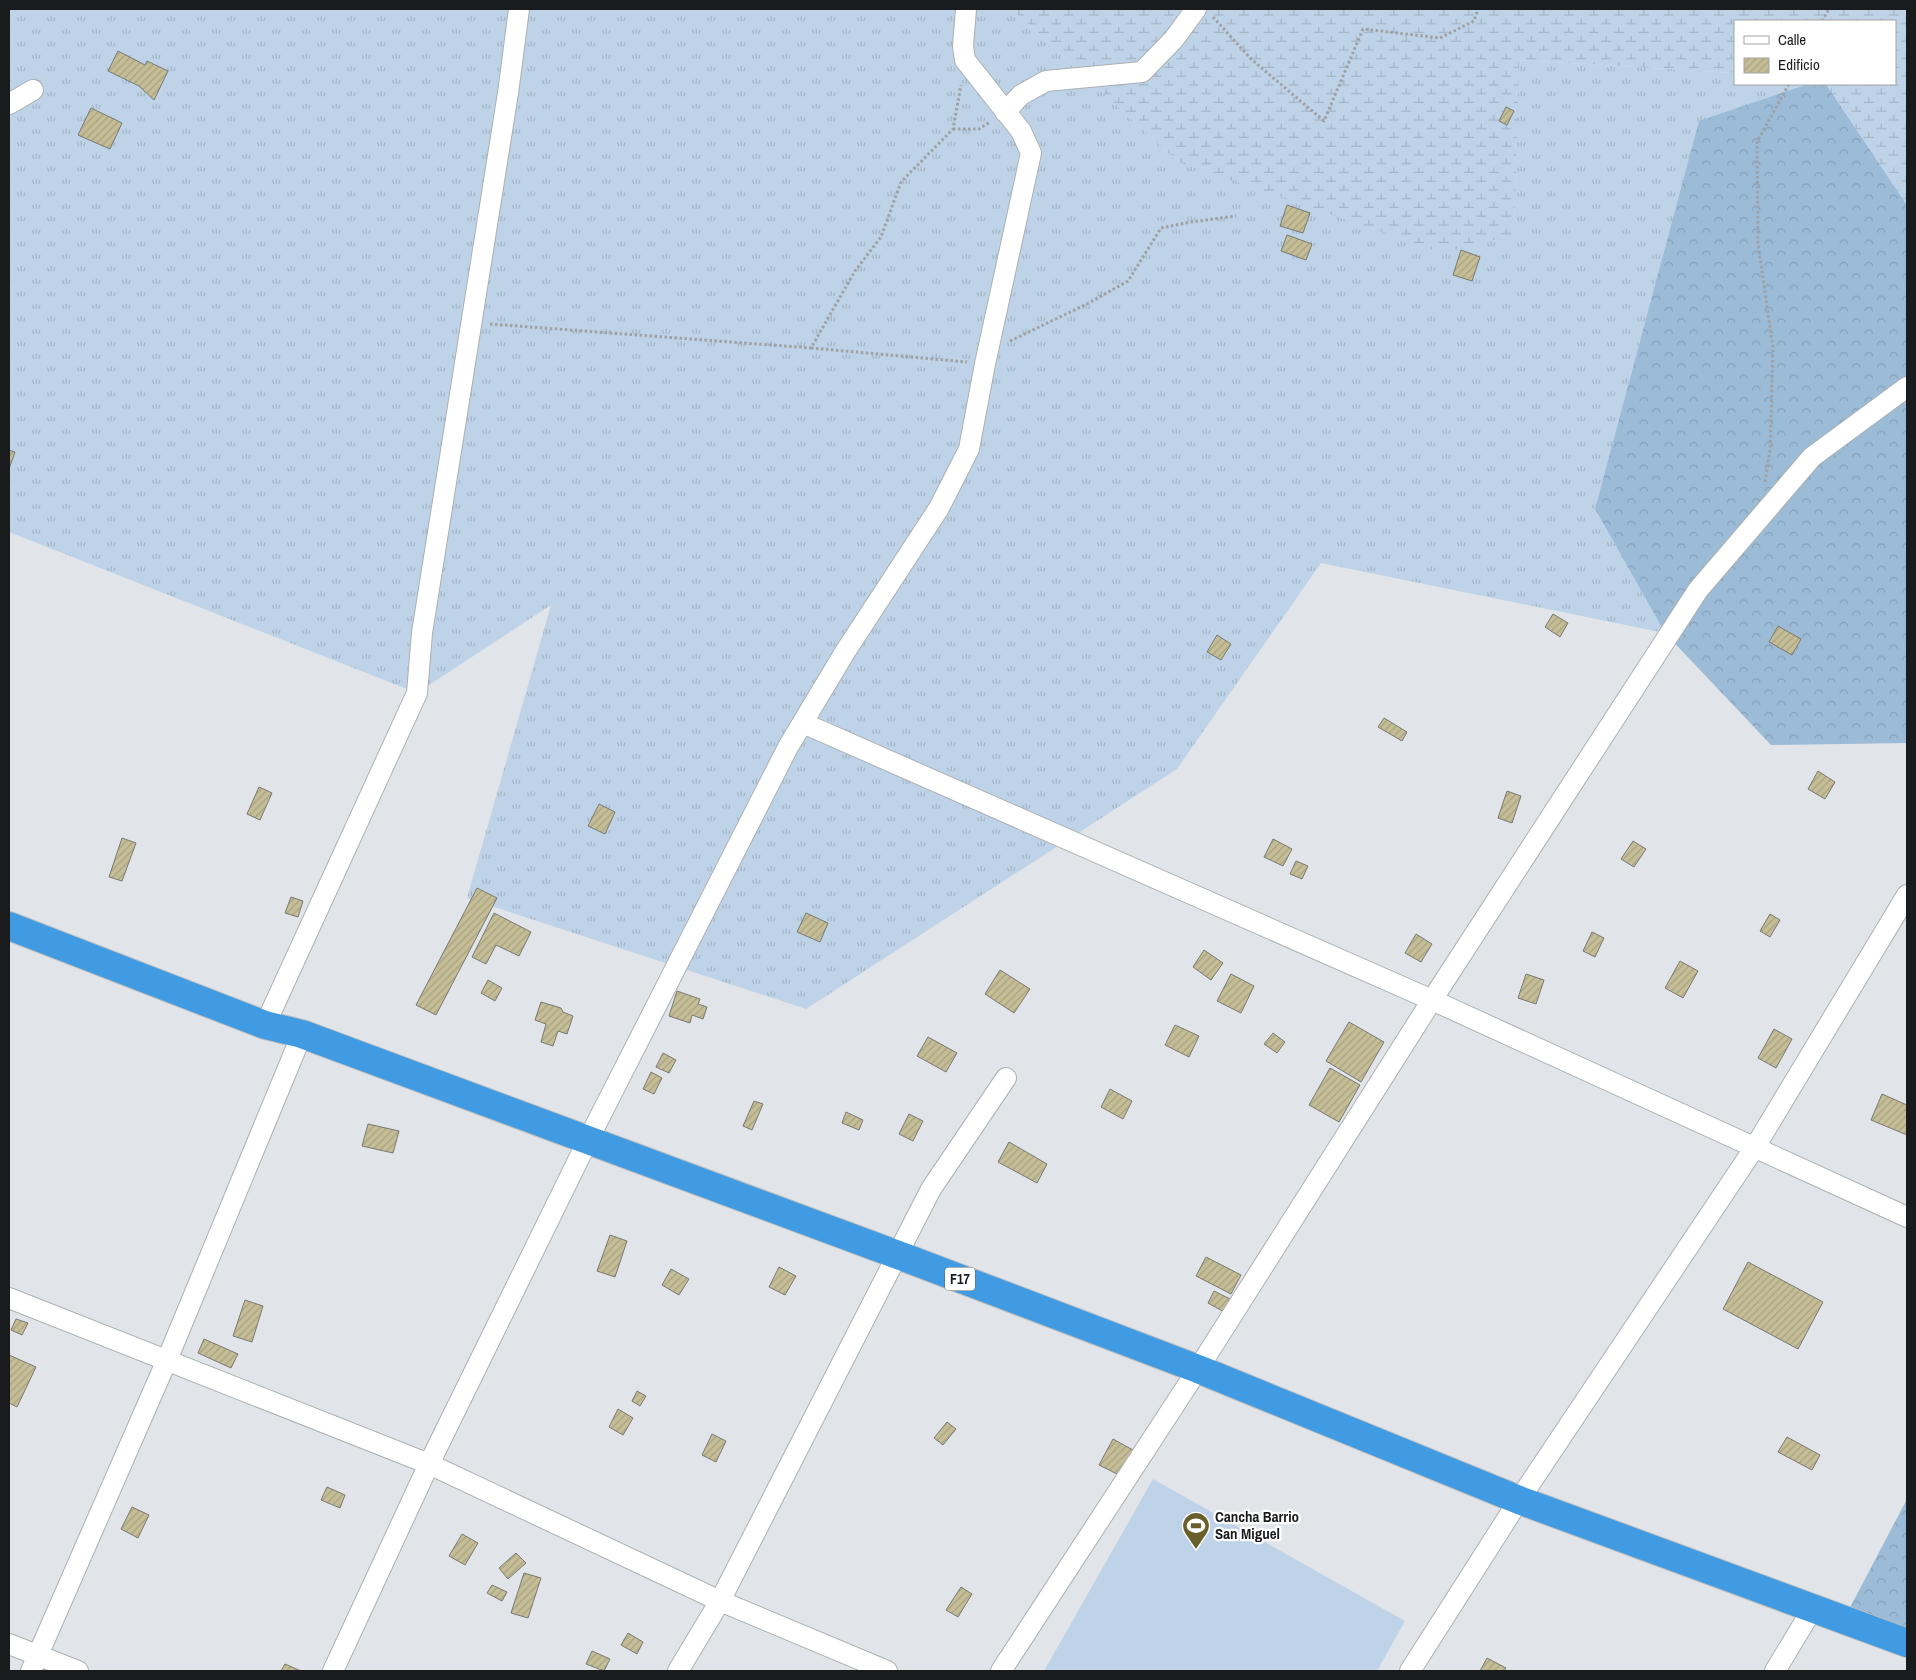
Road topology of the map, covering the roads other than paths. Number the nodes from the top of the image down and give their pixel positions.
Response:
1 (520, 9) edge
2 (966, 9) edge
3 (1204, 12) edge
4 (33, 90) dead end
5 (9, 104) edge
6 (1005, 112) junction
7 (1907, 387) edge
8 (802, 723) junction
9 (1907, 895) edge
10 (9, 926) edge
11 (1432, 1000) junction
12 (265, 1024) junction
13 (302, 1034) junction
14 (1006, 1078) dead end
15 (588, 1140) junction
16 (1755, 1147) junction
17 (1907, 1218) edge
18 (898, 1255) junction
19 (9, 1298) edge
20 (167, 1360) junction
21 (1198, 1369) junction
22 (429, 1464) junction
23 (1519, 1500) junction
24 (720, 1601) junction
25 (1813, 1608) junction
26 (1907, 1643) edge
27 (9, 1644) edge
28 (35, 1663) edge
29 (78, 1671) edge
30 (333, 1671) edge
31 (678, 1671) edge
32 (887, 1671) edge
33 (1001, 1671) edge
34 (1410, 1671) edge
35 (1775, 1671) edge

1 - 12 street
2 - 6 street
3 - 6 street
4 - 5 street
6 - 8 street
7 - 11 street
8 - 11 street
8 - 15 street
9 - 16 street
10 - 12 highway, F17
11 - 16 street
11 - 21 street
12 - 13 highway, F17
13 - 15 highway, F17
13 - 20 street
14 - 18 street
15 - 18 highway, F17
15 - 22 street
16 - 17 street
16 - 23 street
18 - 21 highway, F17
18 - 24 street
19 - 20 street
20 - 22 street
20 - 28 street
21 - 23 highway, F17
21 - 33 street
22 - 24 street
22 - 30 street
23 - 25 highway, F17
23 - 34 street
24 - 31 street
24 - 32 street
25 - 26 highway, F17
25 - 35 street
27 - 28 street
28 - 29 street

